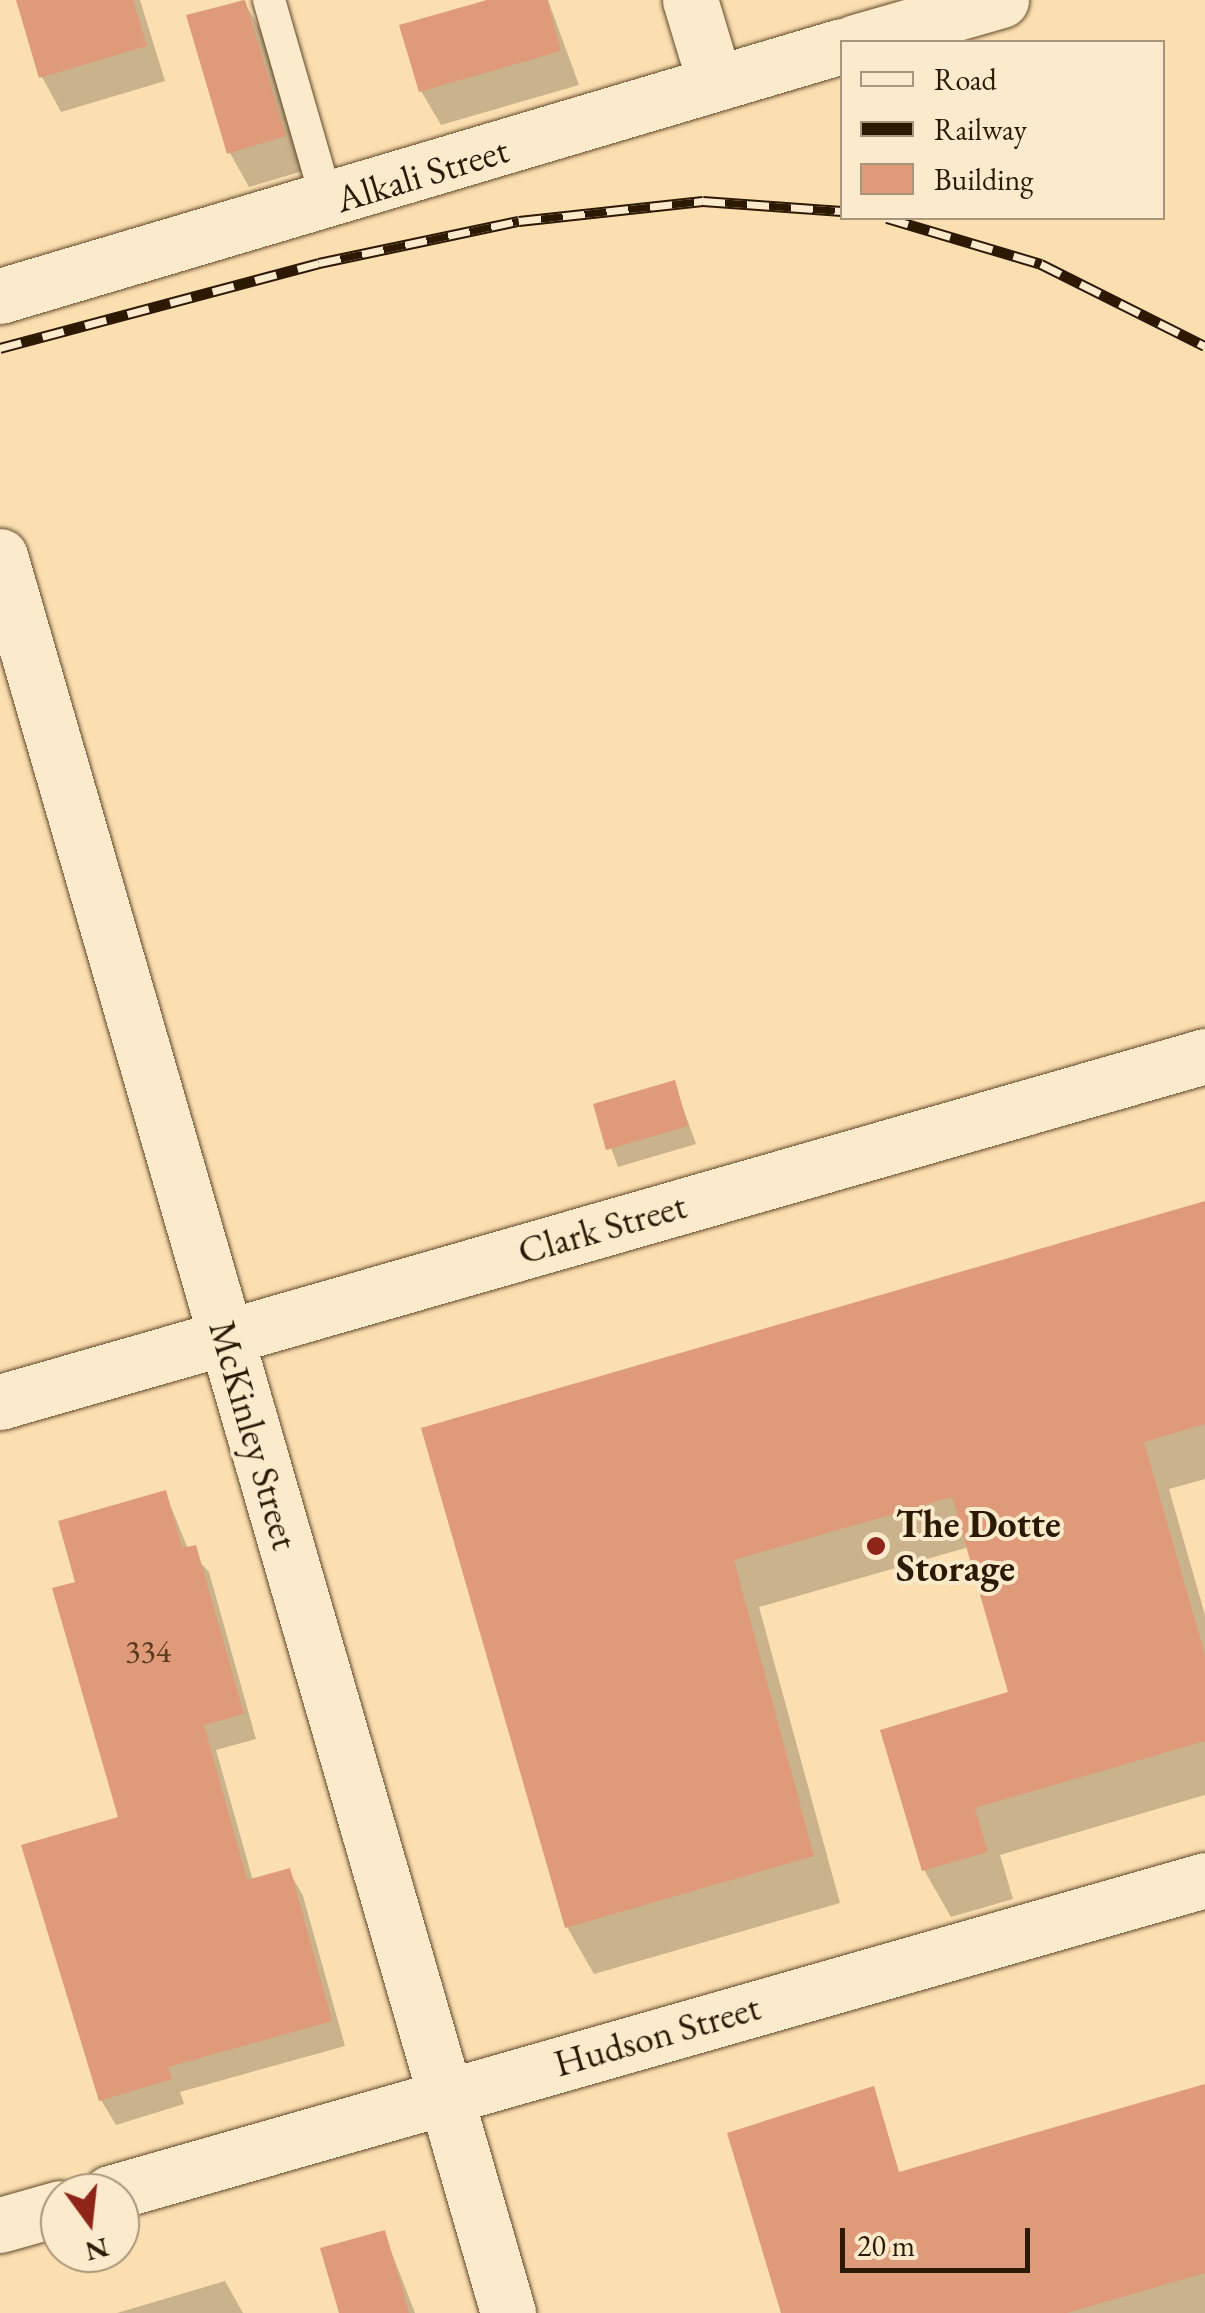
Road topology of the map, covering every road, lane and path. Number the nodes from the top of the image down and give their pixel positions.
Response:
1 (269, 0) edge
2 (690, 0) edge
3 (1001, 0) edge
4 (863, 40) edge
5 (840, 47) edge
6 (715, 84) junction
7 (328, 204) junction
8 (0, 296) edge
9 (0, 556) edge
10 (1205, 1056) edge
11 (225, 1336) junction
12 (0, 1402) edge
13 (1205, 1880) edge
14 (445, 2095) junction
15 (140, 2184) edge
16 (40, 2214) edge
17 (0, 2225) edge
18 (508, 2313) edge

1 - 7 lane
2 - 6 street
3 - 4 street
5 - 6 street, Alkali Street
6 - 7 street, Alkali Street
7 - 8 street, Alkali Street
9 - 11 street, McKinley Street
10 - 11 street, Clark Street
11 - 12 street, Clark Street
11 - 14 street, McKinley Street
13 - 14 street, Hudson Street
14 - 15 street, Hudson Street
14 - 18 street, McKinley Street
16 - 17 street

